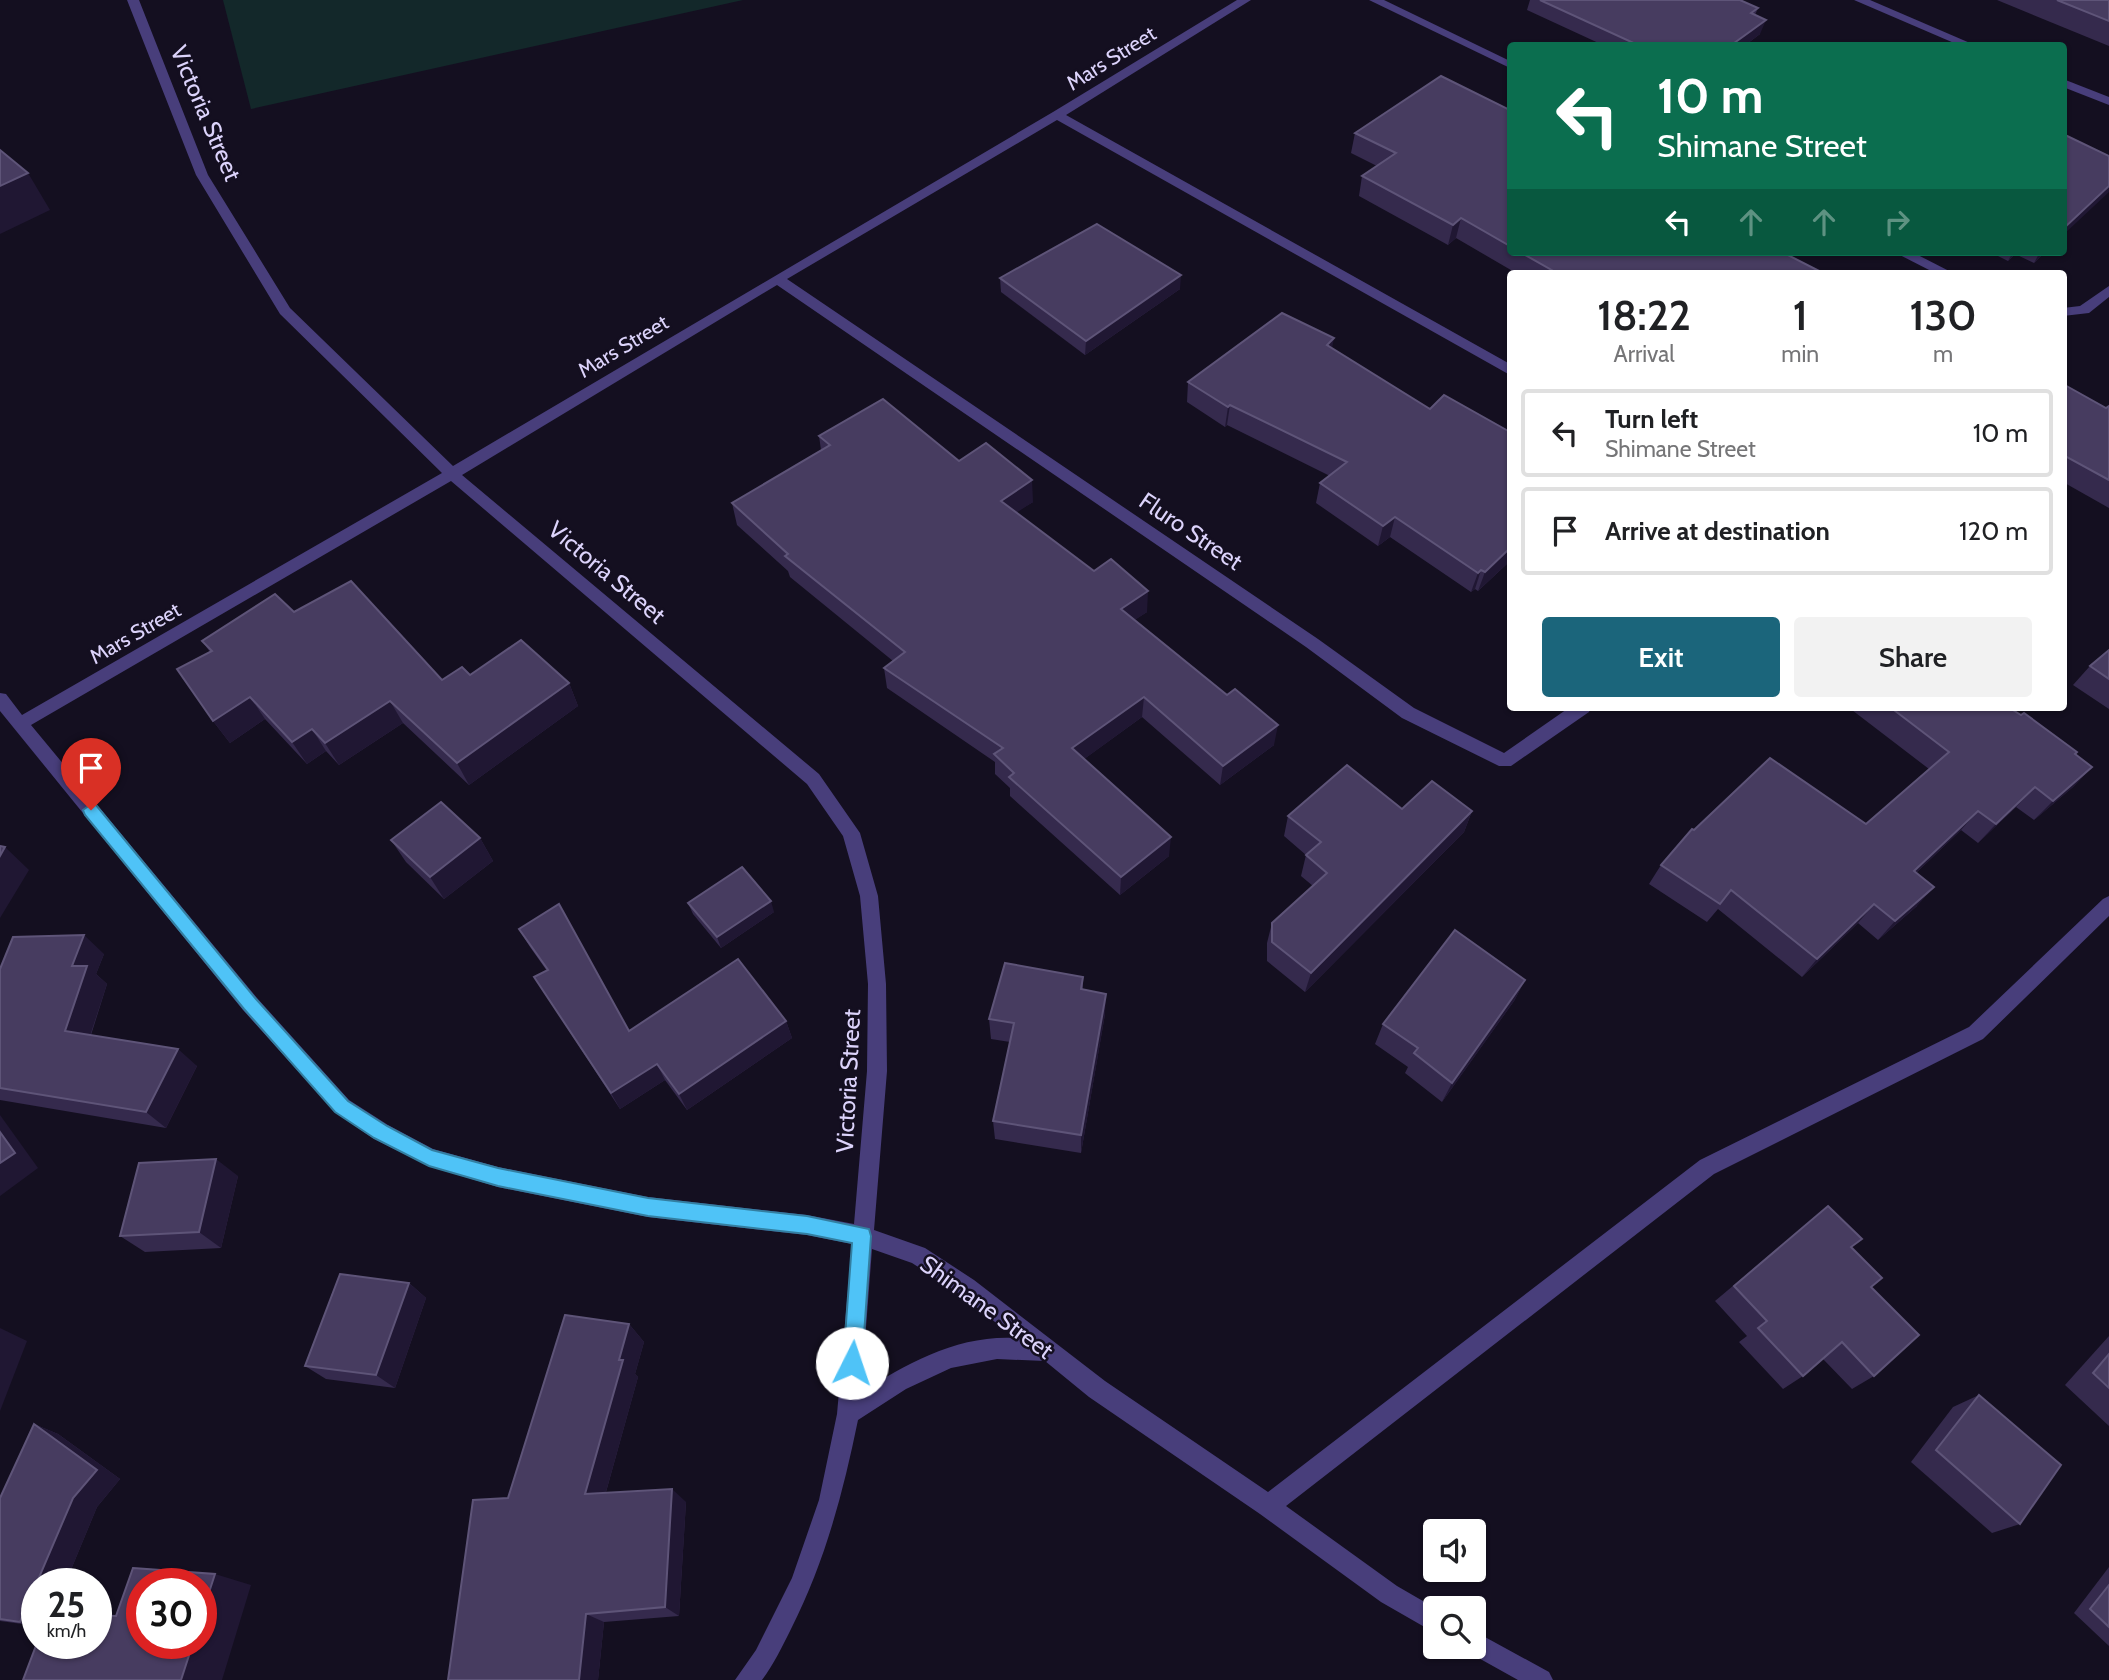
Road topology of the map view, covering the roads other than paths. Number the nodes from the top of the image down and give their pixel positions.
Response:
1 (133, 0) edge
2 (1245, 0) edge
3 (1375, 0) edge
4 (1860, 0) edge
5 (1962, 42) edge
6 (1507, 64) edge
7 (2067, 85) edge
8 (2109, 101) edge
9 (1057, 116) junction
10 (1910, 256) edge
11 (1940, 270) edge
12 (777, 279) junction
13 (2109, 290) edge
14 (2067, 312) edge
15 (1507, 368) edge
16 (452, 474) junction
17 (0, 699) edge
18 (1577, 711) edge
19 (20, 724) junction
20 (2109, 904) edge
21 (862, 1236) junction
22 (1049, 1351) junction
23 (848, 1414) junction
24 (1268, 1506) junction
25 (1423, 1614) edge
26 (1486, 1650) edge
27 (747, 1680) edge
28 (1541, 1680) edge

1 - 16 street, Victoria Street
2 - 9 street, Mars Street
3 - 6 street
4 - 5 street
7 - 8 street
9 - 12 street, Mars Street
9 - 15 street
10 - 11 street
12 - 16 street, Mars Street
12 - 18 street, Fluro Street
13 - 14 street
16 - 19 street, Mars Street
16 - 21 street, Victoria Street
17 - 19 street, Shimane Street
19 - 21 street, Shimane Street
20 - 24 street
21 - 22 street, Shimane Street
21 - 23 street, Victoria Street
22 - 23 street
22 - 24 street, Shimane Street
23 - 27 street, Victoria Street
24 - 25 street, Shimane Street
26 - 28 street

